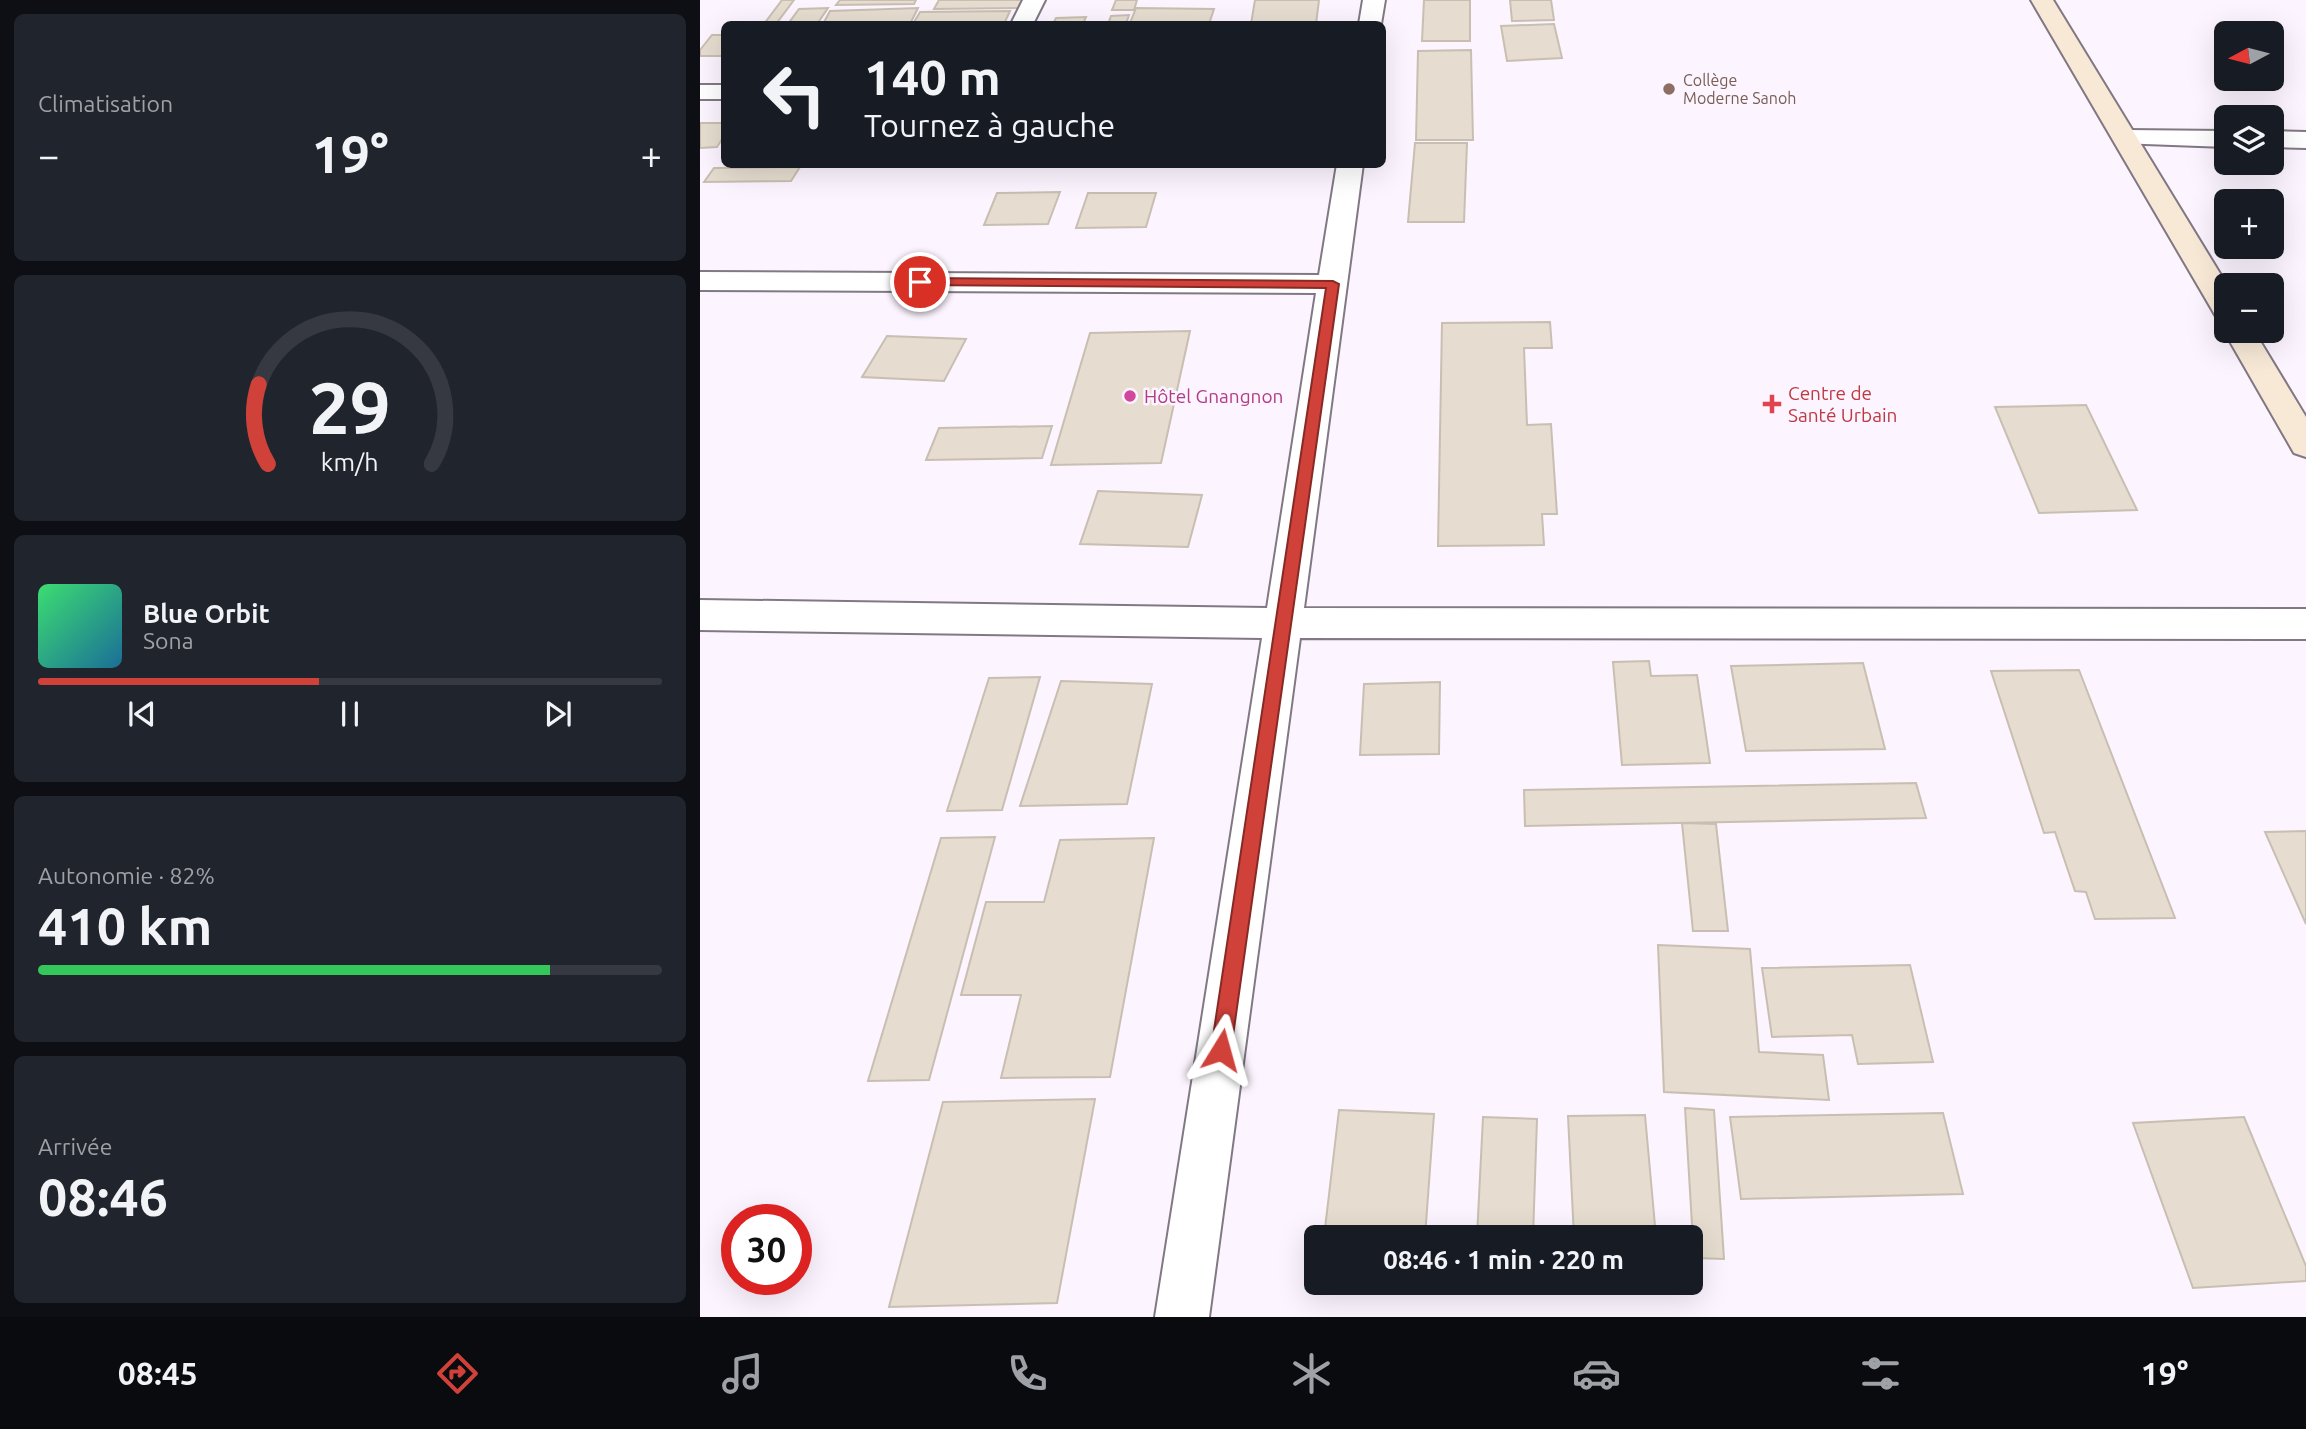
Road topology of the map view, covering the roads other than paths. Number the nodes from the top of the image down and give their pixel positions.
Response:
1 (1034, 0) edge
2 (1374, 0) edge
3 (2042, 0) edge
4 (1023, 21) edge
5 (1370, 21) edge
6 (700, 92) edge
7 (721, 92) edge
8 (2127, 138) junction
9 (2214, 139) edge
10 (2284, 139) edge
11 (2306, 139) edge
12 (1349, 168) edge
13 (700, 281) edge
14 (1333, 284) junction
15 (2214, 287) edge
16 (2246, 343) edge
17 (2306, 445) edge
18 (700, 615) edge
19 (1283, 623) junction
20 (2306, 624) edge
21 (1182, 1317) edge

1 - 4 street
2 - 5 street
3 - 8 street
6 - 7 street
8 - 9 street
8 - 15 street
10 - 11 street
12 - 14 street
13 - 14 street
14 - 19 street
16 - 17 street
18 - 19 street
19 - 20 street
19 - 21 street

